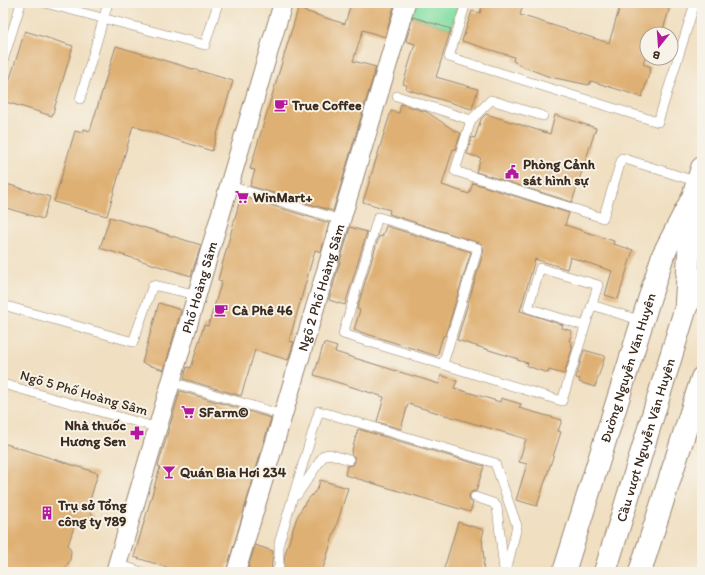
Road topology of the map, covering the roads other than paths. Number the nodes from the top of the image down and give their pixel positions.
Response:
1 (21, 3) edge
2 (45, 3) edge
3 (108, 3) edge
4 (218, 3) edge
5 (283, 3) edge
6 (406, 3) edge
7 (466, 3) edge
8 (697, 8) edge
9 (104, 19) junction
10 (3, 61) edge
11 (397, 96) dead end
12 (80, 99) dead end
13 (543, 116) dead end
14 (471, 120) junction
15 (697, 182) edge
16 (230, 186) junction
17 (341, 220) junction
18 (702, 279) edge
19 (198, 295) junction
20 (3, 305) edge
21 (592, 306) junction
22 (686, 307) junction
23 (642, 321) junction
24 (586, 326) junction
25 (443, 364) junction
26 (702, 378) edge
27 (172, 382) junction
28 (3, 384) edge
29 (282, 415) junction
30 (158, 428) junction
31 (349, 460) dead end
32 (475, 497) dead end
33 (291, 505) junction
34 (116, 568) edge
35 (142, 572) edge
36 (236, 572) edge
37 (277, 572) edge
38 (505, 572) edge
39 (564, 572) edge
40 (604, 572) edge
41 (640, 572) edge

1 - 10 lane
2 - 9 lane
3 - 9 lane
4 - 9 lane
5 - 16 street, Phố Hoàng Sâm
6 - 17 street, Ngõ 2 Phố Hoàng Sâm
7 - 8 lane
9 - 12 lane
11 - 14 lane
13 - 14 lane
14 - 15 lane
15 - 22 main road, Cầu vượt Nguyễn Văn Huyên
15 - 23 main road, Đường Nguyễn Văn Huyên
16 - 17 lane
16 - 19 street, Phố Hoàng Sâm
17 - 29 street, Ngõ 2 Phố Hoàng Sâm
18 - 22 main road, Cầu vượt Nguyễn Văn Huyên
19 - 20 lane
19 - 27 street, Phố Hoàng Sâm
21 - 23 lane
21 - 24 lane
21 - 24 lane
22 - 40 main road, Cầu vượt Nguyễn Văn Huyên
23 - 39 main road, Đường Nguyễn Văn Huyên
24 - 25 lane
25 - 25 lane
26 - 41 main road
27 - 29 lane
27 - 30 street, Phố Hoàng Sâm
28 - 30 lane, Ngõ 5 Phố Hoàng Sâm
29 - 36 street, Ngõ 2 Phố Hoàng Sâm
30 - 34 street, Phố Hoàng Sâm
31 - 33 lane
32 - 38 lane
33 - 37 lane
33 - 38 lane
34 - 35 lane

